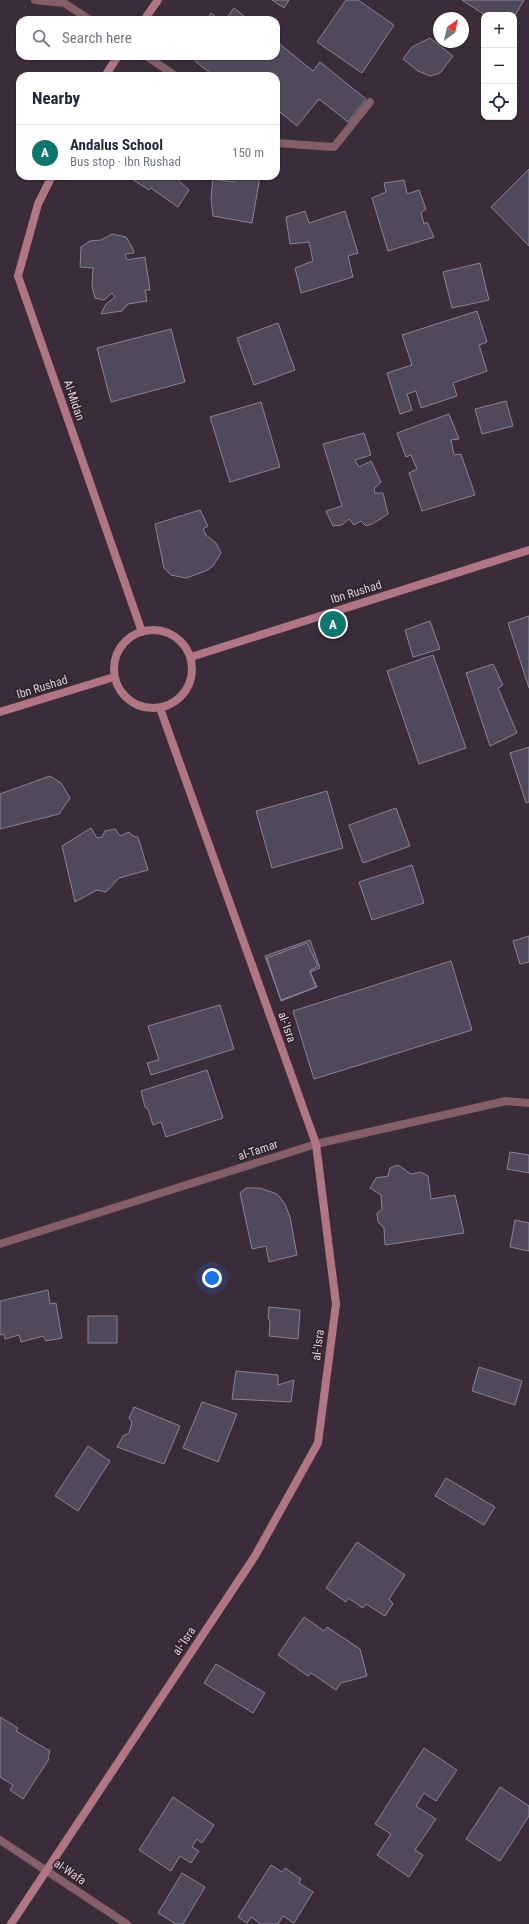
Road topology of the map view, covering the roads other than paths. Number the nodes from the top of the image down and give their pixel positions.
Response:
1 (35, 0) edge
2 (158, 0) edge
3 (84, 16) edge
4 (147, 16) edge
5 (115, 60) edge
6 (152, 60) edge
7 (107, 72) edge
8 (170, 72) edge
9 (370, 102) dead end
10 (280, 143) edge
11 (50, 180) edge
12 (529, 550) edge
13 (142, 632) junction
14 (191, 657) junction
15 (114, 677) junction
16 (160, 708) junction
17 (0, 712) edge
18 (529, 1103) edge
19 (316, 1144) junction
20 (0, 1244) edge
21 (0, 1840) edge
22 (46, 1870) junction
23 (11, 1924) edge
24 (127, 1924) edge

1 - 3 street
2 - 4 street
5 - 7 street
6 - 8 street
9 - 10 street
11 - 13 street, Al-Midan
12 - 14 street, Ibn Rushad
13 - 14 street
13 - 15 street
14 - 16 street
15 - 16 street
15 - 17 street, Ibn Rushad
16 - 19 street, al-'Isra
18 - 19 street, al-Tamar
19 - 20 street, al-Tamar
19 - 22 street, al-'Isra
21 - 22 street, al-Wafa
22 - 23 street, al-'Isra
22 - 24 street, al-Wafa

